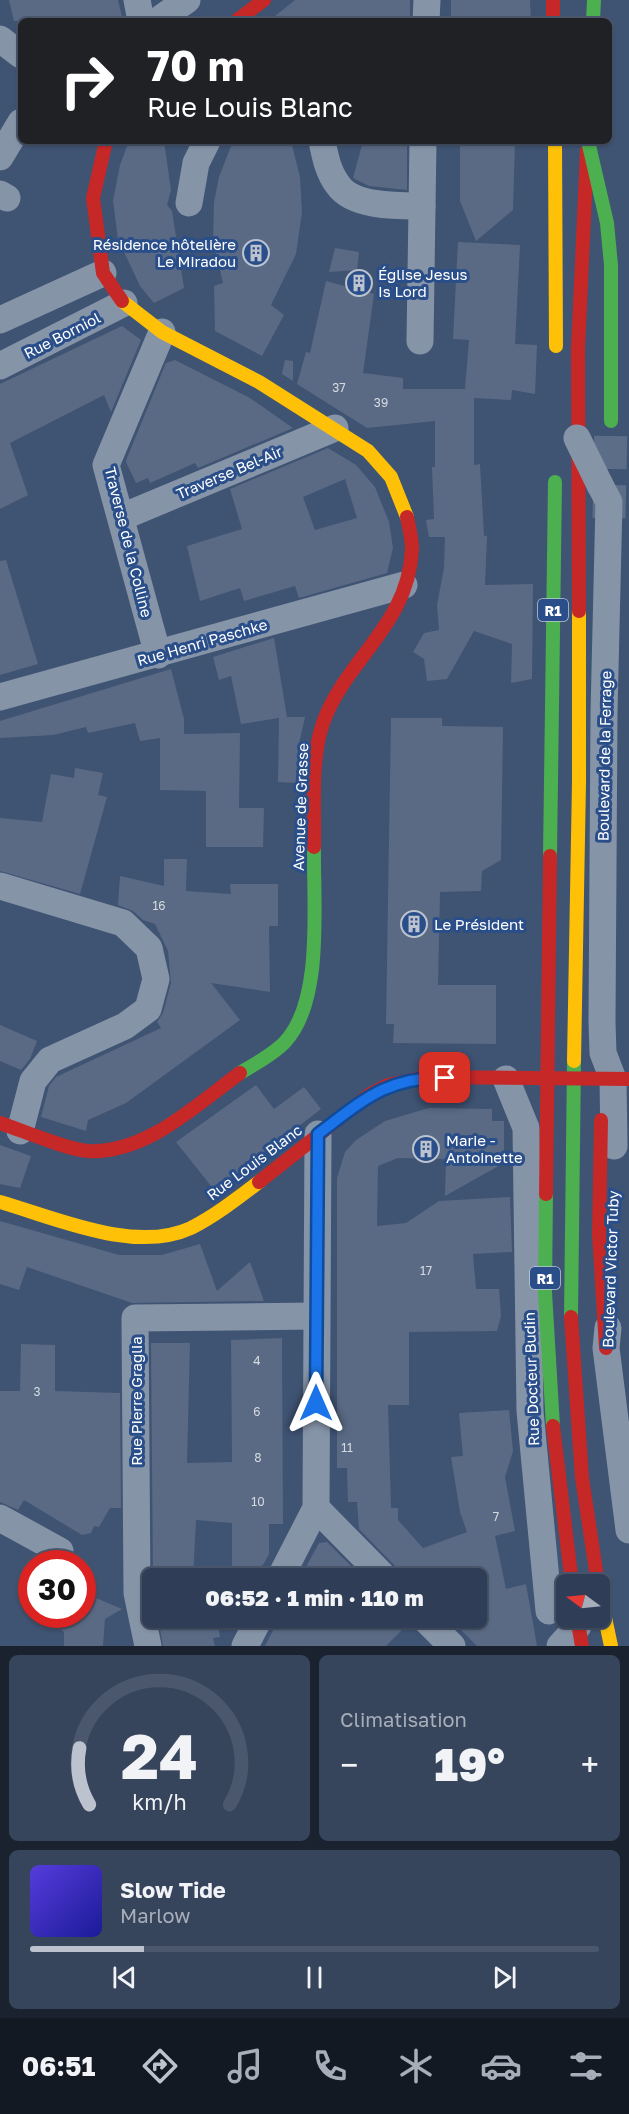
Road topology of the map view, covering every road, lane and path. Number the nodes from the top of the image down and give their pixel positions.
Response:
1 (137, 0) edge
2 (187, 0) edge
3 (264, 0) edge
4 (427, 0) edge
5 (553, 0) edge
6 (594, 0) edge
7 (140, 18) edge
8 (161, 18) edge
9 (240, 18) edge
10 (426, 18) edge
11 (553, 18) edge
12 (593, 18) edge
13 (0, 39) edge
14 (18, 53) edge
15 (18, 127) edge
16 (105, 144) edge
17 (206, 144) edge
18 (323, 144) edge
19 (423, 144) edge
20 (555, 144) edge
21 (587, 144) edge
22 (588, 144) edge
23 (0, 157) edge
24 (189, 203) dead end
25 (422, 206) junction
26 (103, 273) junction
27 (123, 303) junction
28 (0, 320) edge
29 (162, 332) junction
30 (420, 341) dead end
31 (556, 362) dead end
32 (0, 366) edge
33 (611, 421) tunnel mouth
34 (334, 428) junction
35 (577, 438) junction
36 (555, 467) dead end
37 (122, 517) junction
38 (404, 585) junction
39 (158, 655) junction
40 (0, 697) edge
41 (0, 886) edge
42 (506, 1079) junction
43 (546, 1079) junction
44 (621, 1079) edge
45 (574, 1080) junction
46 (601, 1120) dead end
47 (10, 1127) edge
48 (318, 1134) junction
49 (0, 1202) edge
50 (315, 1316) junction
51 (606, 1348) junction
52 (316, 1508) junction
53 (627, 1512) edge
54 (0, 1518) edge
55 (58, 1550) edge
56 (285, 1568) edge
57 (375, 1568) edge
58 (571, 1574) edge
59 (596, 1574) edge
60 (549, 1611) dead end
61 (254, 1628) edge
62 (434, 1628) edge
63 (607, 1628) edge
64 (579, 1630) edge
65 (148, 1646) edge
66 (245, 1646) edge
67 (452, 1646) edge
68 (560, 1646) edge
69 (611, 1646) edge

1 - 7 street
2 - 8 street
3 - 9 main road
4 - 10 street
5 - 11 main road
6 - 12 main road
13 - 14 street
15 - 23 street
16 - 26 main road, Avenue de Grasse
17 - 24 street
18 - 25 street
19 - 25 street
20 - 31 main road
21 - 35 main road, R1
22 - 33 main road, bridge
25 - 30 street
26 - 27 main road, Avenue de Grasse
26 - 28 street
27 - 29 main road, Avenue de Grasse
27 - 32 street, Rue Borniol
29 - 34 main road, Avenue de Grasse
29 - 37 street, Traverse de la Colline
34 - 37 street, Traverse Bel-Air
34 - 38 main road, Avenue de Grasse
35 - 44 street, Boulevard de la Ferrage, bridge
35 - 45 main road, R1
36 - 43 main road, R1
37 - 39 street, Traverse de la Colline
38 - 39 street, Rue Henri Paschke
38 - 47 main road, Avenue de Grasse
39 - 40 street, Rue Henri Paschke
41 - 47 street
42 - 43 main road, Rue Louis Blanc
42 - 48 main road, Rue Louis Blanc
42 - 60 street, Rue Docteur Budin
43 - 45 main road, Rue Louis Blanc
43 - 58 main road, R1
44 - 45 main road, Rue Louis Blanc
44 - 51 street, Boulevard Victor Tuby
45 - 59 main road, R1
46 - 51 main road
48 - 49 main road, Rue Louis Blanc
48 - 50 street
50 - 52 street
50 - 65 street, Rue Pierre Graglia
51 - 53 street, Boulevard Victor Tuby
52 - 56 street
52 - 57 street
54 - 55 street
61 - 66 street
62 - 67 street
63 - 69 main road
64 - 68 street

